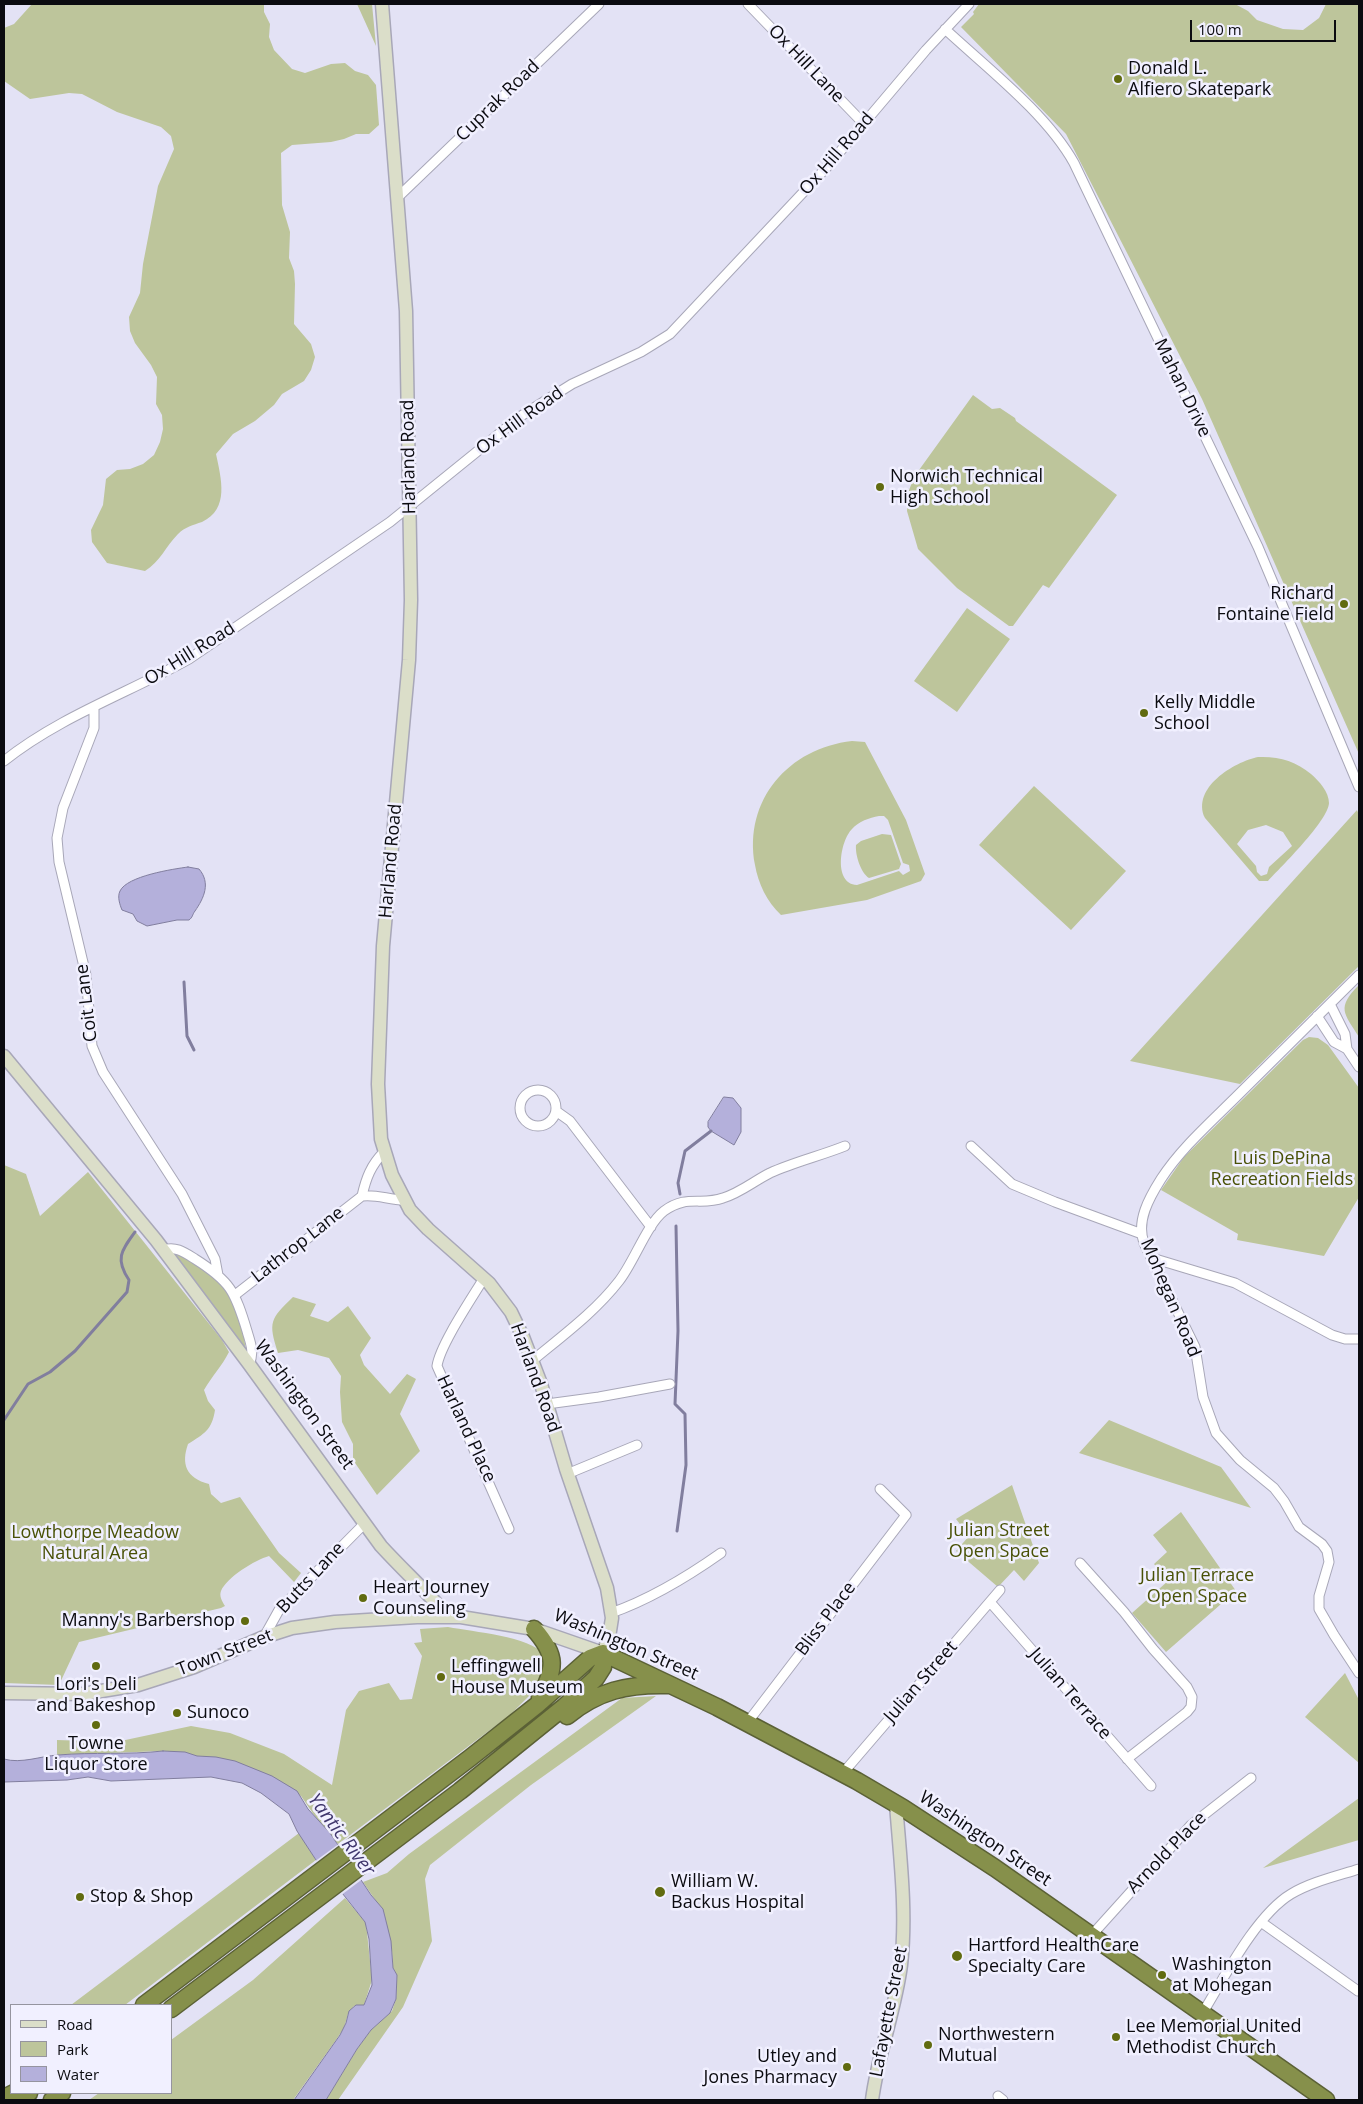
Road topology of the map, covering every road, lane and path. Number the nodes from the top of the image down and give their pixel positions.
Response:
1 (382, 4) edge
2 (599, 4) edge
3 (748, 4) edge
4 (969, 4) edge
5 (945, 29) junction
6 (864, 124) junction
7 (397, 198) junction
8 (410, 506) junction
9 (94, 707) junction
10 (4, 761) edge
11 (1359, 788) edge
12 (1359, 975) edge
13 (1330, 1004) junction
14 (1318, 1016) junction
15 (1347, 1050) junction
16 (4, 1056) edge
17 (1359, 1068) edge
18 (556, 1111) junction
19 (845, 1146) dead end
20 (971, 1146) dead end
21 (384, 1152) junction
22 (362, 1196) junction
23 (404, 1200) junction
24 (651, 1227) junction
25 (1142, 1234) junction
26 (163, 1250) junction
27 (1152, 1258) junction
28 (218, 1275) junction
29 (484, 1278) junction
30 (234, 1295) junction
31 (1359, 1339) edge
32 (532, 1361) junction
33 (249, 1364) junction
34 (670, 1384) dead end
35 (547, 1404) junction
36 (637, 1445) dead end
37 (567, 1474) junction
38 (880, 1489) dead end
39 (364, 1524) junction
40 (510, 1529) dead end
41 (721, 1553) dead end
42 (1080, 1563) dead end
43 (1000, 1590) dead end
44 (990, 1602) junction
45 (611, 1613) junction
46 (448, 1616) junction
47 (534, 1629) junction
48 (264, 1637) junction
49 (602, 1653) junction
50 (1359, 1673) edge
51 (672, 1685) junction
52 (4, 1693) edge
53 (537, 1705) junction
54 (747, 1723) junction
55 (510, 1751) junction
56 (1127, 1759) junction
57 (843, 1773) junction
58 (1251, 1778) dead end
59 (1151, 1786) dead end
60 (896, 1804) junction
61 (1359, 1869) edge
62 (1261, 1922) junction
63 (1091, 1936) junction
64 (1358, 1991) edge
65 (145, 2004) edge
66 (172, 2008) edge
67 (1202, 2014) junction
68 (872, 2100) edge
69 (1326, 2100) edge

1 - 7 main road, Harland Road
2 - 7 street, Cuprak Road
3 - 6 street, Ox Hill Lane
4 - 5 street, Ox Hill Road
5 - 6 street, Ox Hill Road
5 - 11 street, Mahan Drive
6 - 8 street, Ox Hill Road
7 - 8 main road, Harland Road
8 - 9 street, Ox Hill Road
8 - 21 main road, Harland Road
9 - 10 street, Ox Hill Road
9 - 28 street, Coit Lane
12 - 13 street, Mohegan Road
13 - 14 street, Mohegan Road
13 - 15 street
14 - 15 street
14 - 25 street, Mohegan Road
15 - 17 street
16 - 26 main road, Washington Street
18 - 18 street
18 - 24 street
19 - 24 street
20 - 25 street
21 - 22 street, Lathrop Lane
21 - 23 main road, Harland Road
22 - 23 street, Lathrop Lane
22 - 30 street, Lathrop Lane
23 - 29 main road, Harland Road
24 - 32 street
25 - 27 street, Mohegan Road
26 - 28 street, Lathrop Lane
26 - 33 main road, Washington Street
27 - 31 street
27 - 50 street, Mohegan Road
28 - 30 street, Lathrop Lane
29 - 32 main road, Harland Road
29 - 40 street, Harland Place
30 - 33 street, Lathrop Lane
32 - 35 main road, Harland Road
33 - 39 main road, Washington Street
34 - 35 street
35 - 37 main road, Harland Road
36 - 37 street
37 - 45 main road, Harland Road
38 - 54 street, Bliss Place
39 - 46 main road, Washington Street
39 - 48 street, Butts Lane
41 - 45 street
42 - 56 street
43 - 44 street, Julian Street
44 - 56 street, Julian Terrace
44 - 57 street, Julian Street
45 - 49 main road, Harland Road
46 - 47 main road, Washington Street
46 - 48 main road, Town Street
47 - 49 main road, Washington Street
47 - 53 highway
48 - 52 main road, Town Street
49 - 51 highway, Washington Street
49 - 53 highway
49 - 55 highway
51 - 54 highway, Washington Street
51 - 55 highway
53 - 65 highway
54 - 57 highway, Washington Street
55 - 66 highway
56 - 59 street, Julian Terrace
57 - 60 highway, Washington Street
58 - 63 street, Arnold Place
60 - 63 highway, Washington Street
60 - 68 main road, Lafayette Street
61 - 62 street
62 - 64 street
62 - 67 street
63 - 67 highway, Washington Street
67 - 69 highway, Washington Street

